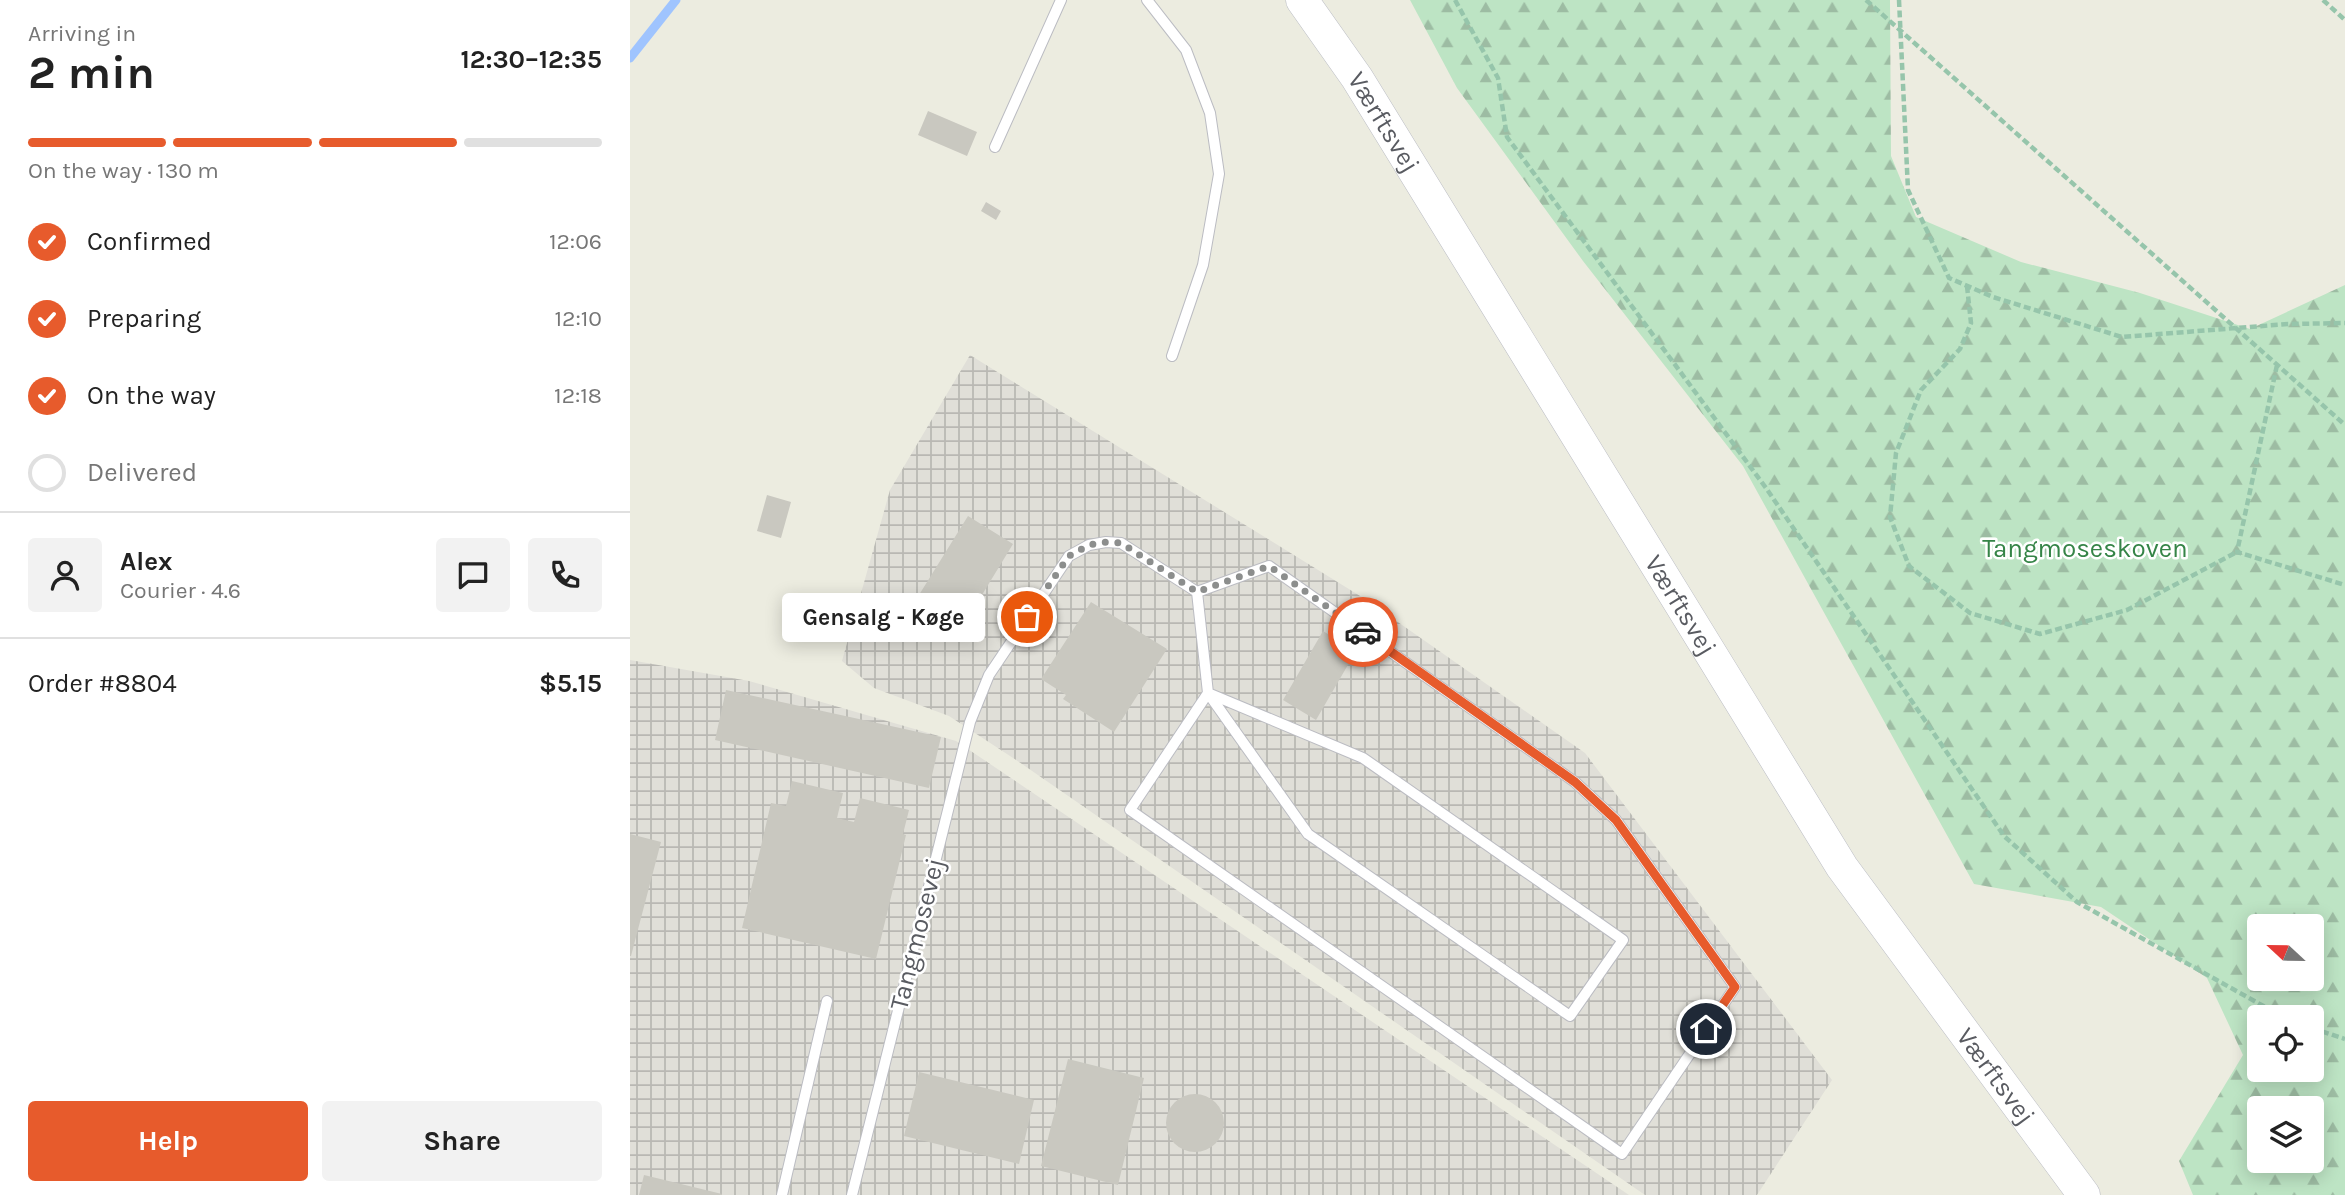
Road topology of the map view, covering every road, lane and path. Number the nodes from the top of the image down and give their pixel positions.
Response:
1 (1061, 0) edge
2 (1147, 0) edge
3 (1302, 0) edge
4 (1455, 0) edge
5 (1867, 0) edge
6 (1899, 0) edge
7 (2323, 0) edge
8 (2345, 20) edge
9 (1900, 31) junction
10 (995, 147) dead end
11 (1967, 286) junction
12 (2345, 323) edge
13 (2238, 328) junction
14 (1172, 356) dead end
15 (2277, 364) junction
16 (2345, 425) edge
17 (2237, 552) junction
18 (2345, 585) edge
19 (1197, 592) junction
20 (1208, 693) junction
21 (827, 1001) dead end
22 (2262, 1005) edge
23 (2324, 1032) edge
24 (2345, 1039) edge
25 (782, 1195) edge
26 (852, 1195) edge
27 (2084, 1195) edge

1 - 10 lane
2 - 14 lane
3 - 27 street, Værftsvej
4 - 22 path
5 - 9 path
6 - 9 path
7 - 8 path
9 - 11 path
9 - 13 path
11 - 13 path
11 - 17 path
12 - 13 path
13 - 15 path
15 - 16 path
15 - 17 path
17 - 18 path
19 - 20 lane
19 - 20 lane
19 - 26 lane, Tangmosevej
20 - 20 lane
21 - 25 lane
23 - 24 path

